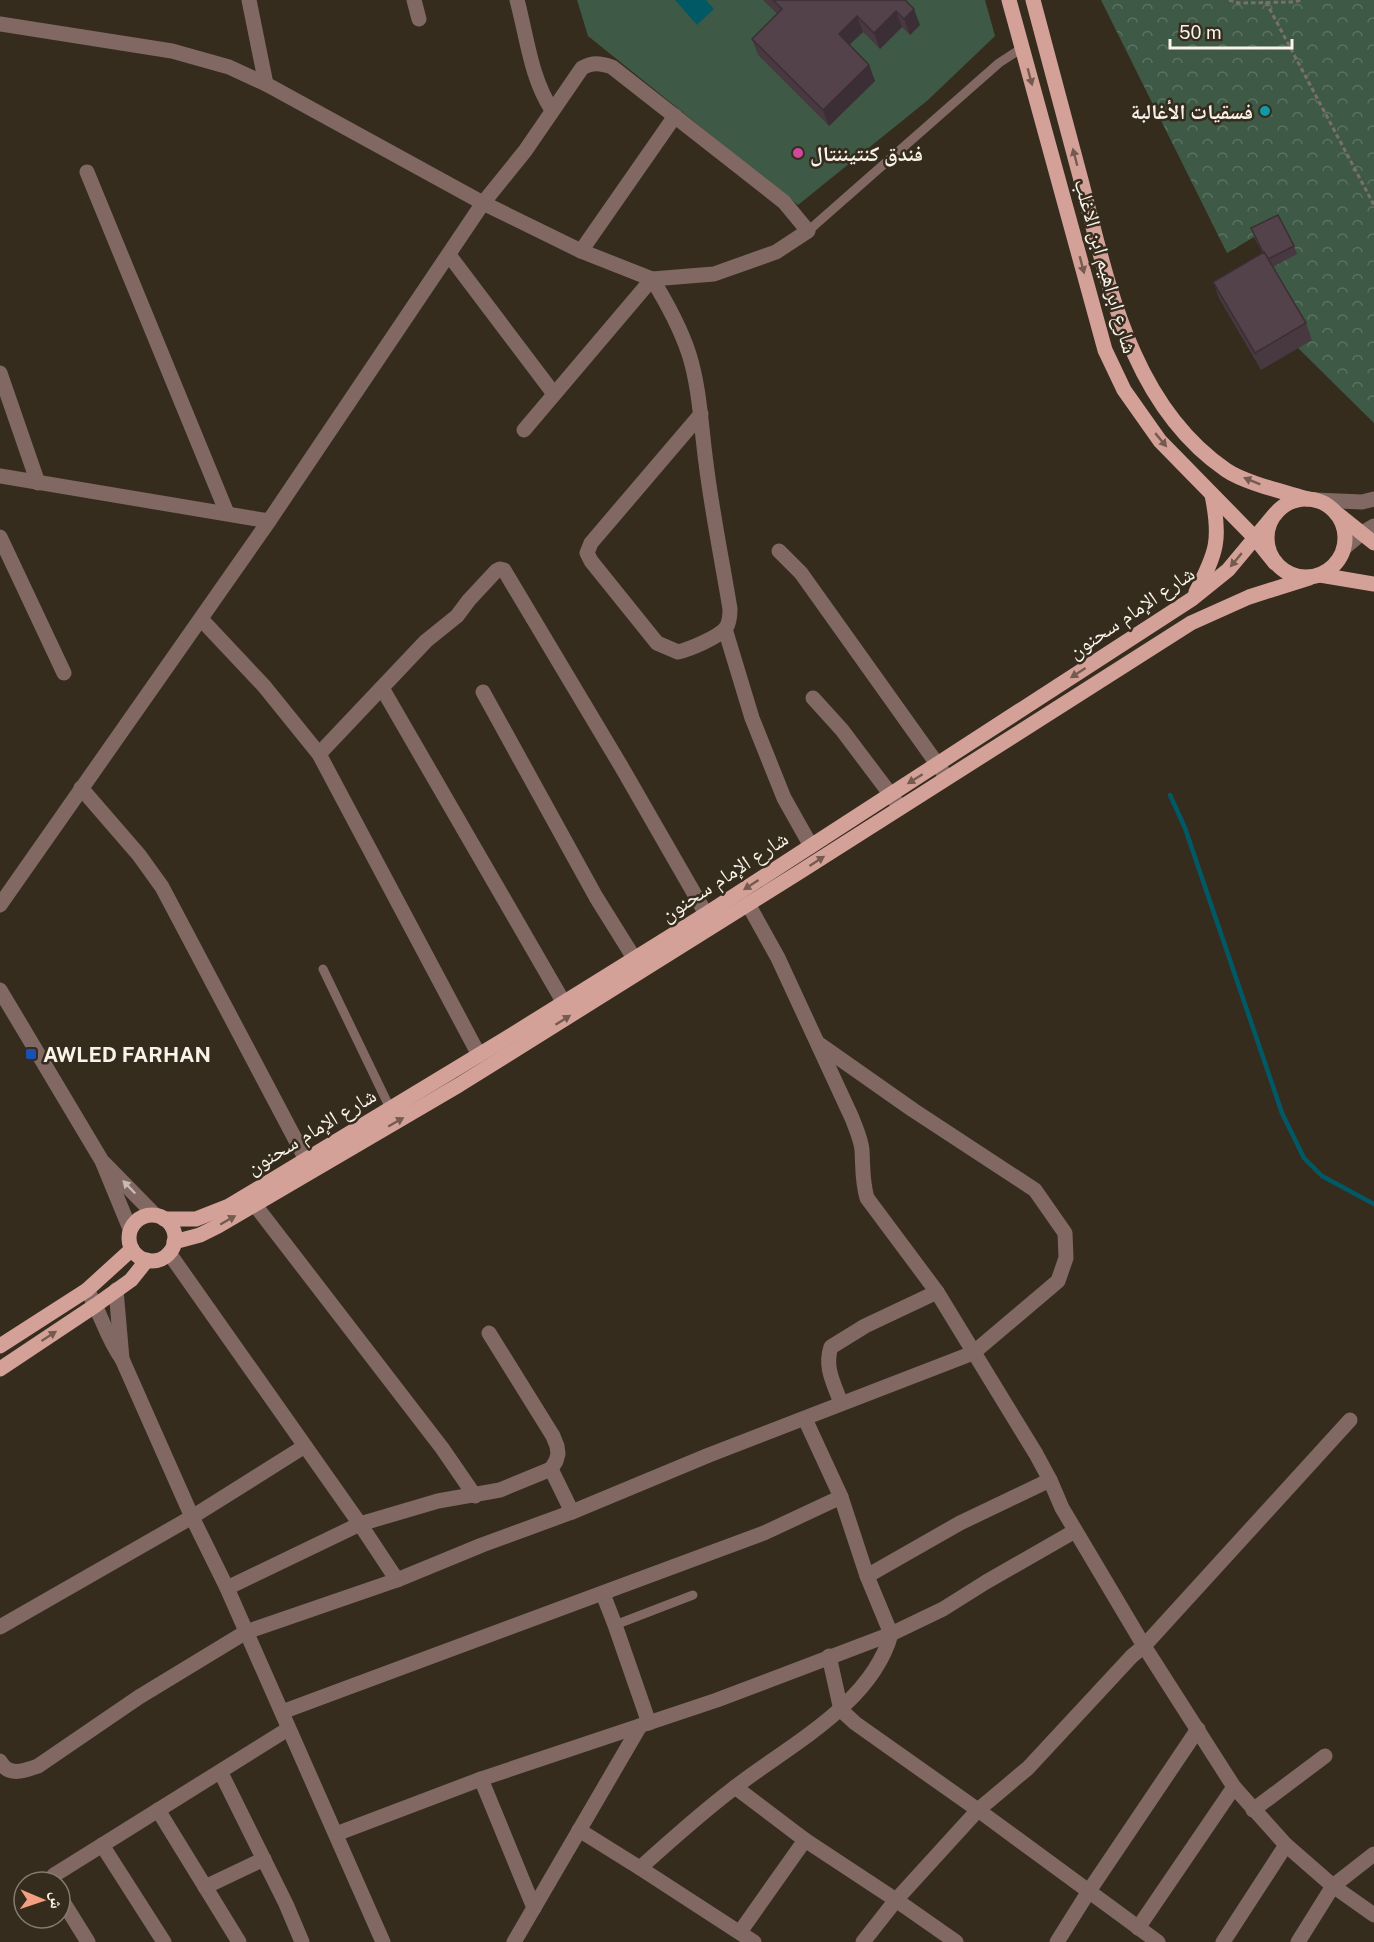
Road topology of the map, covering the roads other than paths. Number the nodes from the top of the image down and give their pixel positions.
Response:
1 (249, 0) edge
2 (414, 0) edge
3 (517, 0) edge
4 (1009, 0) edge
5 (1033, 0) edge
6 (419, 19) dead end
7 (0, 24) edge
8 (1022, 48) junction
9 (266, 84) junction
10 (552, 110) junction
11 (675, 116) junction
12 (87, 172) dead end
13 (483, 203) junction
14 (808, 231) junction
15 (581, 251) junction
16 (449, 255) junction
17 (652, 279) junction
18 (0, 374) edge
19 (554, 394) junction
20 (701, 414) junction
21 (524, 430) dead end
22 (0, 476) edge
23 (38, 483) junction
24 (1212, 495) junction
25 (1311, 500) junction
26 (1374, 500) edge
27 (227, 513) junction
28 (1336, 513) junction
29 (1274, 515) junction
30 (269, 521) junction
31 (1370, 534) edge
32 (0, 537) edge
33 (1255, 538) junction
34 (1344, 548) junction
35 (779, 551) dead end
36 (1275, 563) junction
37 (1314, 577) junction
38 (1374, 584) edge
39 (1192, 599) junction
40 (201, 619) junction
41 (725, 629) junction
42 (64, 673) dead end
43 (382, 688) junction
44 (483, 692) dead end
45 (813, 698) dead end
46 (318, 754) junction
47 (942, 771) junction
48 (81, 788) junction
49 (891, 794) junction
50 (900, 807) junction
51 (811, 846) junction
52 (748, 904) junction
53 (0, 905) edge
54 (706, 914) junction
55 (634, 958) junction
56 (323, 969) dead end
57 (0, 990) edge
58 (564, 1003) junction
59 (817, 1042) junction
60 (479, 1055) junction
61 (390, 1108) junction
62 (102, 1161) junction
63 (308, 1165) junction
64 (255, 1205) junction
65 (160, 1217) junction
66 (130, 1229) junction
67 (172, 1248) junction
68 (132, 1249) junction
69 (147, 1260) junction
70 (87, 1290) junction
71 (117, 1290) junction
72 (937, 1292) junction
73 (96, 1305) junction
74 (489, 1334) dead end
75 (0, 1346) edge
76 (973, 1353) junction
77 (122, 1359) junction
78 (0, 1369) edge
79 (841, 1403) junction
80 (805, 1419) junction
81 (1350, 1420) dead end
82 (305, 1446) junction
83 (551, 1469) junction
84 (1050, 1480) junction
85 (475, 1496) junction
86 (841, 1497) junction
87 (572, 1512) junction
88 (192, 1517) junction
89 (360, 1524) junction
90 (1075, 1531) junction
91 (867, 1576) junction
92 (397, 1580) junction
93 (227, 1588) junction
94 (603, 1594) junction
95 (693, 1595) dead end
96 (615, 1625) junction
97 (0, 1627) edge
98 (246, 1632) junction
99 (891, 1634) junction
100 (1144, 1646) junction
101 (828, 1656) junction
102 (841, 1710) junction
103 (282, 1712) junction
104 (644, 1725) junction
105 (1198, 1729) junction
106 (288, 1730) junction
107 (1325, 1756) dead end
108 (0, 1761) edge
109 (221, 1773) junction
110 (481, 1779) junction
111 (735, 1786) junction
112 (1234, 1787) junction
113 (158, 1810) junction
114 (978, 1810) junction
115 (1253, 1810) junction
116 (579, 1830) junction
117 (336, 1834) junction
118 (805, 1840) junction
119 (102, 1845) junction
120 (1286, 1845) junction
121 (1374, 1854) edge
122 (264, 1859) junction
123 (640, 1868) junction
124 (62, 1870) edge
125 (1333, 1886) junction
126 (205, 1887) junction
127 (1089, 1891) junction
128 (896, 1900) junction
129 (534, 1908) junction
130 (1374, 1915) edge
131 (72, 1916) edge
132 (1138, 1928) junction
133 (740, 1932) junction
134 (88, 1942) edge
135 (164, 1942) edge
136 (239, 1942) edge
137 (302, 1942) edge
138 (383, 1942) edge
139 (514, 1942) edge
140 (754, 1942) edge
141 (862, 1942) edge
142 (956, 1942) edge
143 (1057, 1942) edge
144 (1158, 1942) edge
145 (1223, 1942) edge
146 (1298, 1942) edge

1 - 9 street
2 - 6 street
3 - 10 street
4 - 8 main road, شارع ابراهيم ابن الاغلب
25 -> 5 main road, شارع ابراهيم ابن الاغلب
7 - 9 street
8 - 14 lane
8 -> 24 main road, شارع ابراهيم ابن الاغلب
9 - 13 street
10 - 11 street
10 - 13 street
11 - 14 street
11 - 15 street
12 - 27 street
13 - 15 street
13 - 16 street
14 - 17 street
15 - 17 street
16 - 19 street
16 - 30 street
17 - 19 street
17 - 20 street
18 - 23 street
19 - 21 street
20 - 41 street
20 - 41 street
22 - 23 street
23 - 27 street
24 - 33 main road, شارع ابراهيم ابن الاغلب
24 - 39 main road
25 - 26 street
25 - 28 main road
25 - 29 main road
27 - 30 street
28 - 31 main road
28 - 34 main road
29 - 33 main road, شارع الإمام سحنون
29 - 36 main road
30 - 40 street
31 - 34 street
32 - 42 street
33 - 36 main road, شارع ابراهيم ابن الاغلب
33 -> 39 main road, شارع الإمام سحنون
34 - 37 main road
35 - 47 street
36 - 37 main road
37 - 38 main road
37 - 47 main road, شارع الإمام سحنون
39 -> 47 main road, شارع الإمام سحنون
40 - 46 street
40 - 48 street
41 - 51 street
43 - 46 street
43 - 54 street
43 - 58 street
44 - 55 street
45 - 49 street
46 - 60 street
47 -> 49 main road, شارع الإمام سحنون
47 - 50 main road, شارع الإمام سحنون
48 - 53 street
48 - 63 street
49 - 50 street
49 - 51 main road, شارع الإمام سحنون
52 -> 50 main road, شارع الإمام سحنون
51 -> 54 main road, شارع الإمام سحنون
52 - 59 street
63 -> 52 main road, شارع الإمام سحنون
54 - 55 main road, شارع الإمام سحنون
55 - 58 main road, شارع الإمام سحنون
56 - 61 lane
57 - 62 street
58 - 60 main road, شارع الإمام سحنون
59 - 72 street
59 - 76 street
60 - 61 main road, شارع الإمام سحنون
61 - 63 main road, شارع الإمام سحنون
65 -> 62 street
62 - 66 street
63 - 64 main road, شارع الإمام سحنون
63 - 65 main road, شارع الإمام سحنون
67 -> 64 main road, شارع الإمام سحنون
64 - 85 street
65 - 66 main road
65 - 67 main road
66 - 68 main road
67 - 69 main road
67 - 82 street
68 - 69 main road
68 - 70 main road
69 - 71 main road
70 - 73 street
70 - 75 main road
71 - 73 main road
71 - 77 street
72 - 76 street
72 - 79 street
73 - 77 street
78 -> 73 main road
74 - 83 street
76 - 79 street
76 - 84 street
77 - 88 street
79 - 80 street
80 - 86 street
80 - 87 street
81 - 100 street
82 - 88 street
82 - 89 street
83 - 85 street
83 - 87 street
84 - 90 street
84 - 91 street
85 - 89 street
86 - 91 street
86 - 94 street
87 - 92 street
88 - 93 street
88 - 97 street
89 - 92 street
89 - 93 street
90 - 99 street
90 - 100 street
91 - 99 street
92 - 98 street
93 - 98 street
94 - 96 street
94 - 103 street
95 - 96 lane
96 - 104 street
98 - 103 street
98 - 108 street
99 - 101 street
99 - 102 street
100 - 105 street
100 - 114 street
101 - 102 street
101 - 104 street
102 - 111 street
102 - 114 street
103 - 106 street
104 - 110 street
104 - 116 street
105 - 112 street
105 - 127 street
106 - 109 street
106 - 117 street
107 - 115 street
109 - 113 street
109 - 122 street
110 - 117 street
110 - 129 street
111 - 118 street
111 - 123 street
112 - 115 street
112 - 132 street
113 - 119 street
113 - 126 street
114 - 127 street
114 - 128 street
115 - 120 street
116 - 123 street
116 - 129 street
117 - 138 street
118 - 128 street
118 - 133 street
119 - 124 street
119 - 135 street
120 - 125 street
120 - 145 street
121 - 125 street
122 - 126 street
122 - 137 street
123 - 133 street
125 - 130 street
125 - 146 street
126 - 136 street
127 - 132 street
127 - 143 street
128 - 141 street
128 - 142 street
129 - 139 street
131 - 134 street
132 - 144 street
133 - 140 street

